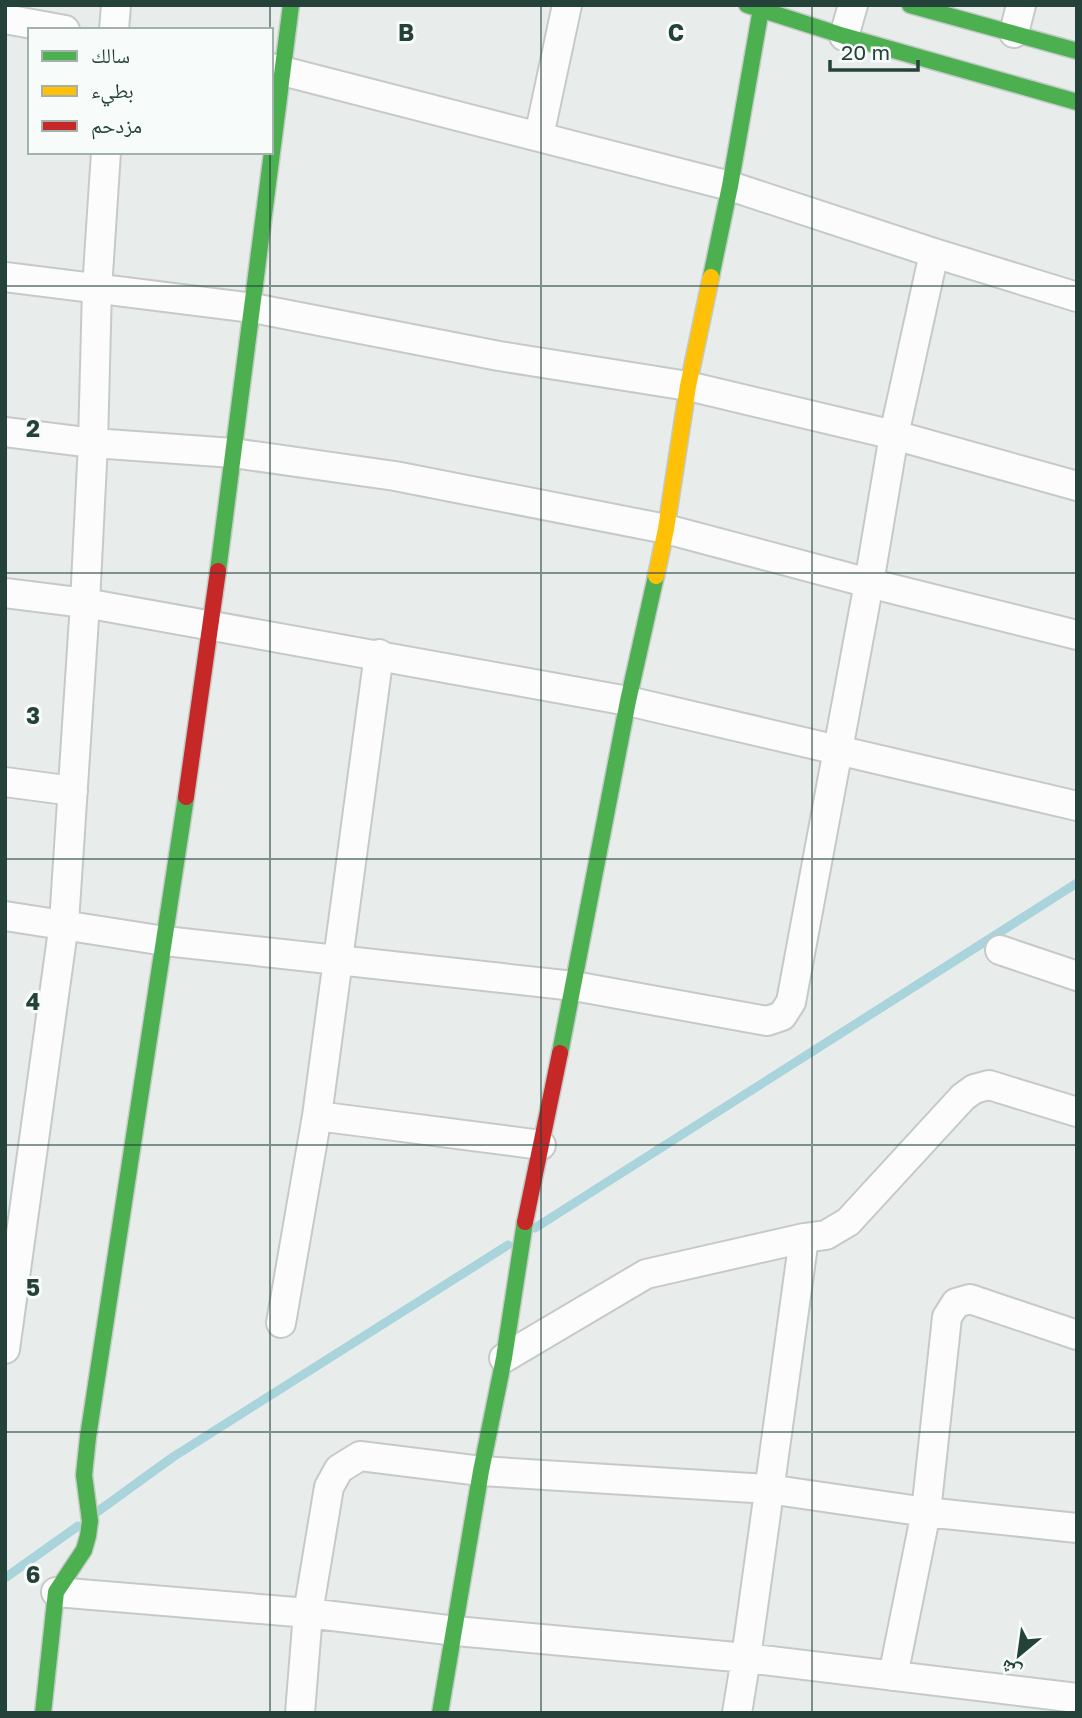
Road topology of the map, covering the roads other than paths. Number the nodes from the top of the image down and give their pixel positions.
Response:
1 (116, 5) edge
2 (291, 5) edge
3 (567, 5) edge
4 (853, 5) edge
5 (910, 5) edge
6 (1021, 5) edge
7 (754, 7) edge
8 (5, 19) edge
9 (54, 28) edge
10 (114, 28) edge
11 (1014, 33) junction
12 (844, 36) junction
13 (1077, 51) edge
14 (277, 69) edge
15 (1077, 102) edge
16 (273, 109) edge
17 (539, 136) junction
18 (106, 154) edge
19 (268, 154) edge
20 (730, 186) junction
21 (934, 253) junction
22 (5, 278) edge
23 (97, 289) junction
24 (1077, 297) edge
25 (253, 308) junction
26 (688, 387) junction
27 (5, 432) edge
28 (894, 435) junction
29 (93, 443) junction
30 (233, 453) junction
31 (1077, 486) edge
32 (666, 529) junction
33 (869, 583) junction
34 (5, 593) edge
35 (85, 603) junction
36 (211, 626) junction
37 (1077, 635) edge
38 (379, 654) junction
39 (628, 701) junction
40 (838, 749) junction
41 (5, 782) edge
42 (73, 790) junction
43 (1077, 806) edge
44 (5, 916) edge
45 (64, 923) junction
46 (165, 941) junction
47 (1000, 950) dead end
48 (339, 961) junction
49 (1077, 976) edge
50 (574, 986) junction
51 (1077, 1112) edge
52 (317, 1116) junction
53 (541, 1146) junction
54 (804, 1238) junction
55 (281, 1322) dead end
56 (1077, 1335) edge
57 (5, 1349) edge
58 (503, 1358) junction
59 (481, 1471) junction
60 (768, 1489) junction
61 (926, 1512) junction
62 (1077, 1528) edge
63 (56, 1592) junction
64 (308, 1613) junction
65 (456, 1631) junction
66 (746, 1658) junction
67 (893, 1676) junction
68 (1077, 1698) edge
69 (1028, 1703) edge
70 (43, 1713) edge
71 (300, 1713) edge
72 (440, 1713) edge
73 (737, 1713) edge

1 - 10 street
2 - 14 street
3 - 17 street
4 - 12 street
5 - 11 street
6 - 11 street
7 - 12 street
7 - 20 street
8 - 9 street
11 - 13 street
12 - 15 street
14 - 16 street
14 - 17 street
17 - 20 street
18 - 23 street
19 - 25 street
20 - 21 street
20 - 26 street
21 - 24 street
21 - 28 street
22 - 23 street
23 - 25 street
23 - 29 street
25 - 26 street
25 - 30 street
26 - 28 street
26 - 32 street
27 - 29 street
28 - 31 street
28 - 33 street
29 - 30 street
29 - 35 street
30 - 32 street
30 - 36 street
32 - 33 street
32 - 39 street
33 - 37 street
33 - 40 street
34 - 35 street
35 - 36 street
35 - 42 street
36 - 38 street
36 - 46 street
38 - 39 street
38 - 48 street
39 - 40 street
39 - 50 street
40 - 43 street
40 - 50 street
41 - 42 street
42 - 45 street
44 - 45 street
45 - 46 street
45 - 57 street
46 - 48 street
46 - 63 street
47 - 49 street
48 - 50 street
48 - 52 street
50 - 53 street
51 - 54 street
52 - 53 street
52 - 55 street
53 - 58 street
54 - 58 street
54 - 60 street
56 - 61 street
58 - 59 street
59 - 60 street
59 - 64 street
59 - 65 street
60 - 61 street
60 - 66 street
61 - 62 street
61 - 67 street
63 - 64 street
63 - 70 street
64 - 65 street
64 - 71 street
65 - 66 street
65 - 72 street
66 - 67 street
66 - 73 street
67 - 69 street
68 - 69 street

